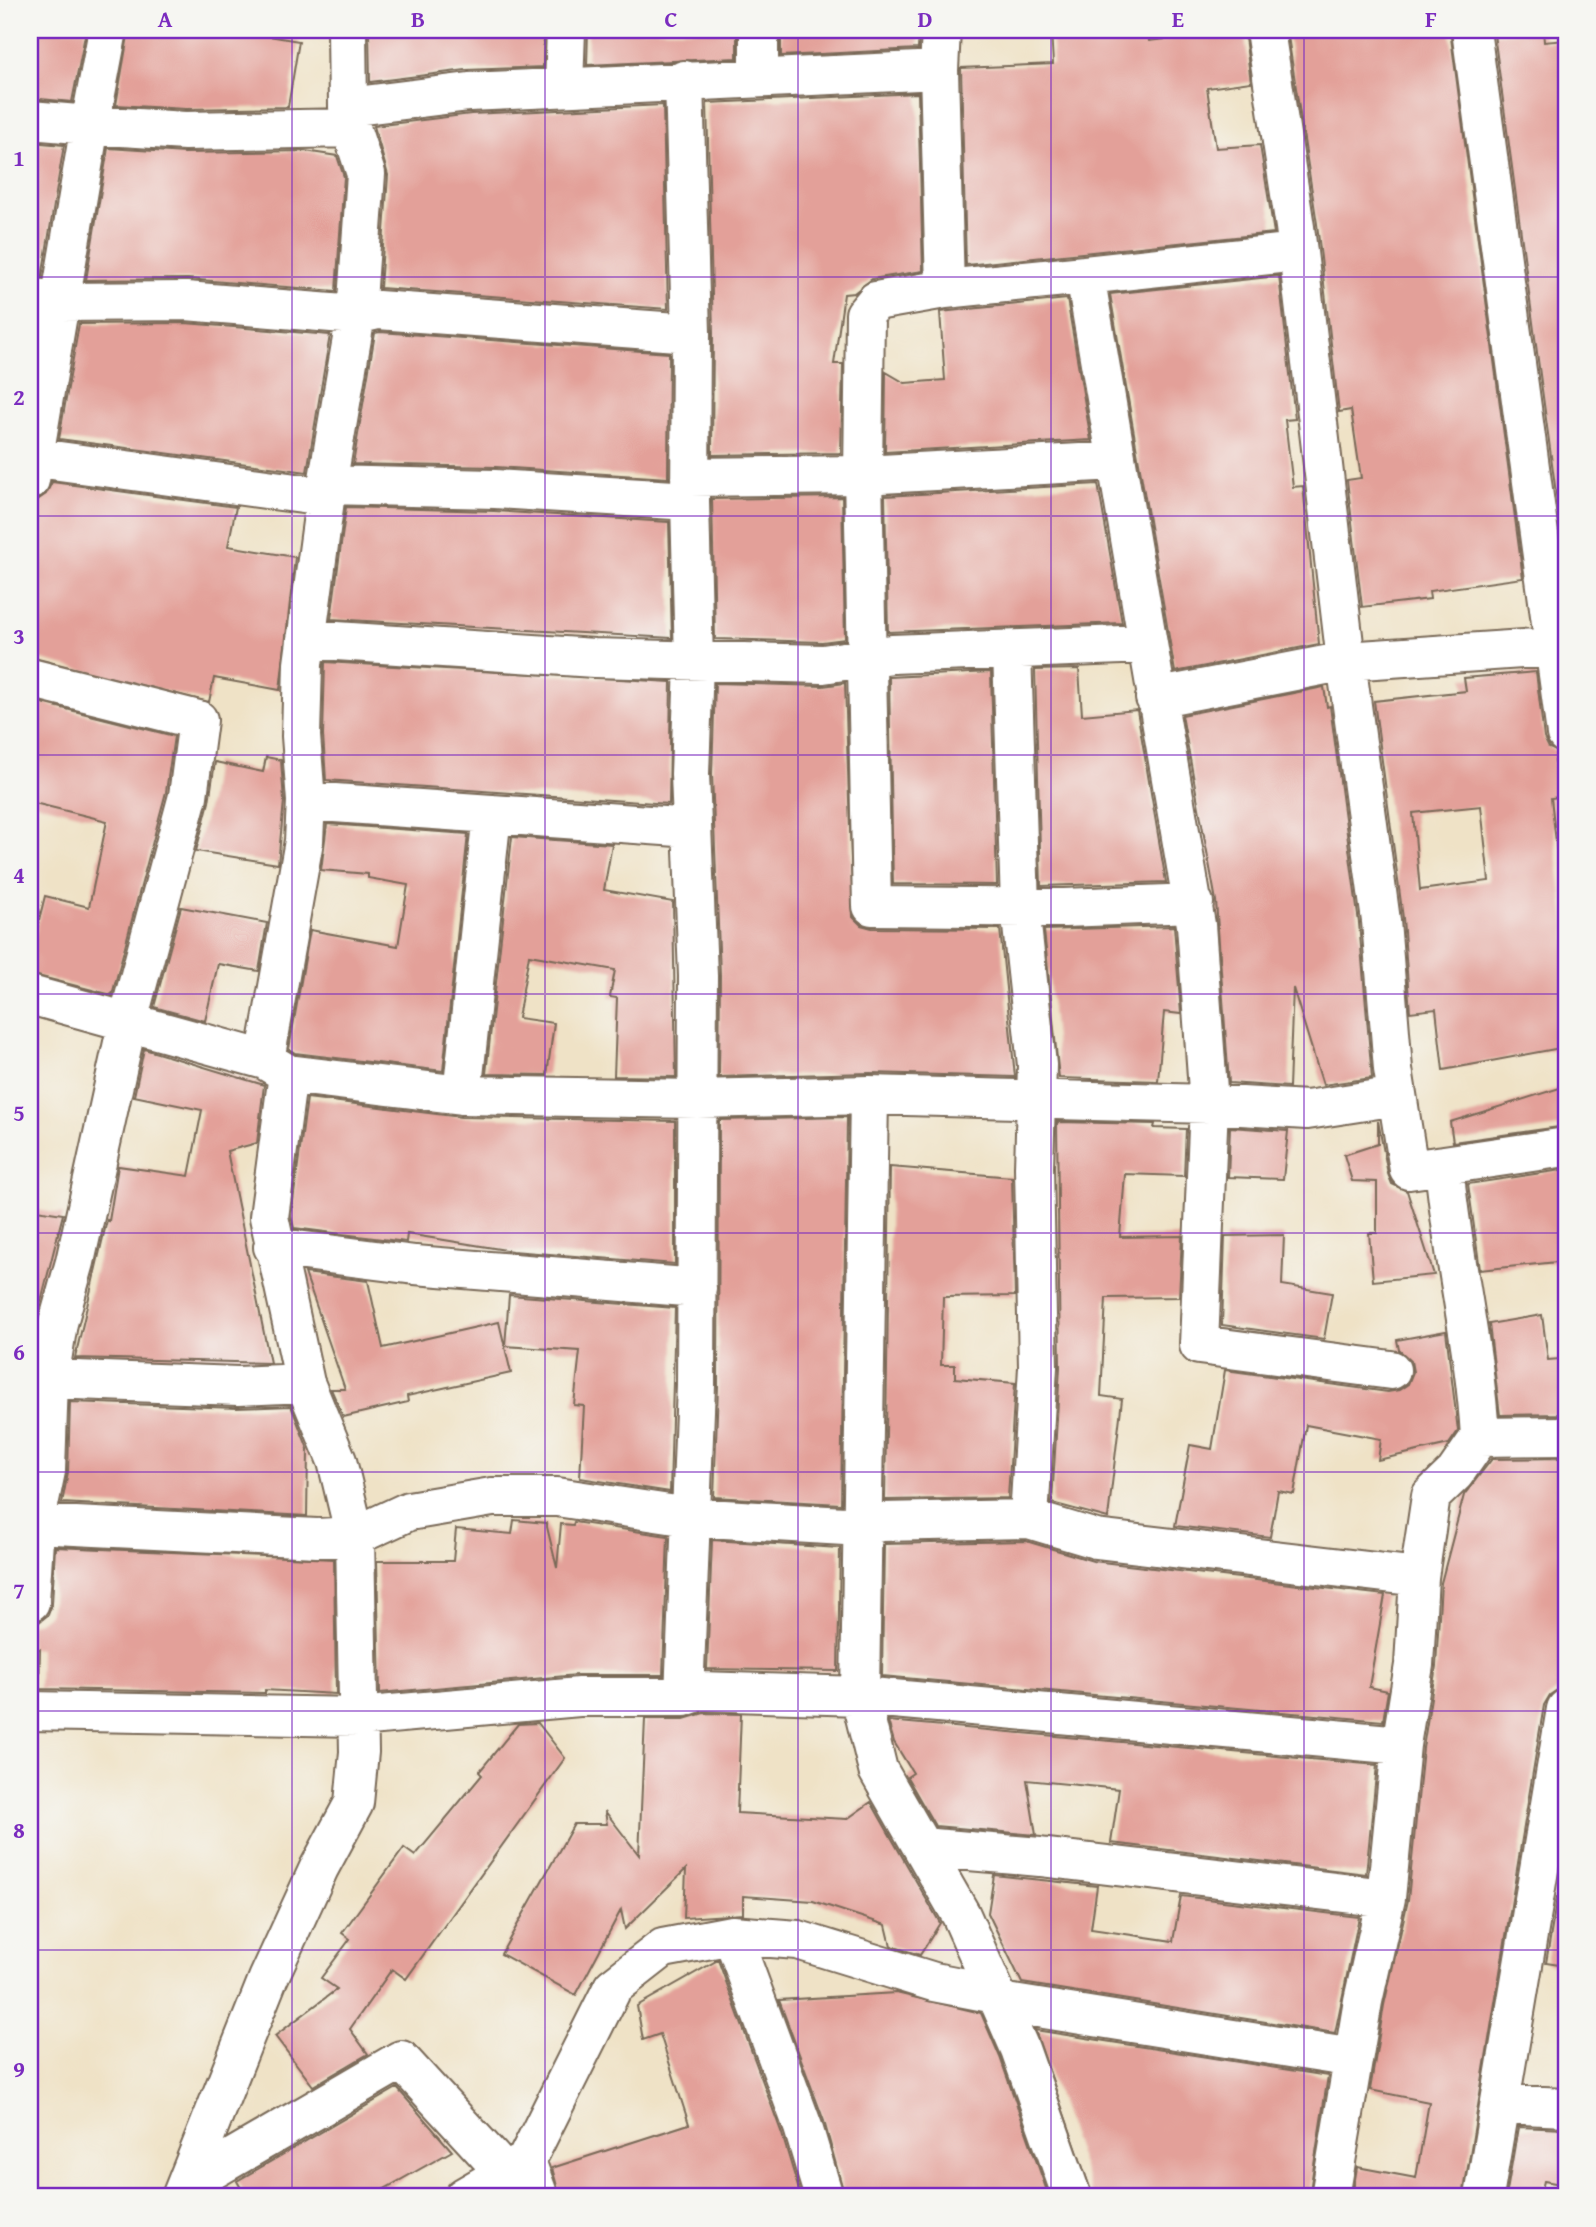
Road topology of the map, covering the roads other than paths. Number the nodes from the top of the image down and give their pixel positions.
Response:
1 (107, 30) edge
2 (347, 30) edge
3 (566, 30) edge
4 (759, 30) edge
5 (941, 30) edge
6 (1265, 30) edge
7 (1471, 30) edge
8 (939, 70) junction
9 (759, 77) junction
10 (684, 80) junction
11 (564, 87) junction
12 (350, 118) junction
13 (30, 120) edge
14 (90, 125) junction
15 (1297, 252) junction
16 (1084, 275) junction
17 (945, 289) junction
18 (45, 300) edge
19 (356, 316) junction
20 (691, 333) junction
21 (1116, 461) junction
22 (31, 465) edge
23 (863, 475) junction
24 (690, 489) junction
25 (326, 491) junction
26 (306, 639) junction
27 (1147, 644) junction
28 (1560, 646) edge
29 (1012, 650) junction
30 (865, 658) junction
31 (1346, 661) junction
32 (694, 663) junction
33 (30, 678) edge
34 (1155, 698) junction
35 (1566, 734) edge
36 (306, 801) junction
37 (492, 814) junction
38 (692, 828) junction
39 (1194, 903) junction
40 (1020, 907) junction
41 (30, 995) edge
42 (128, 1020) junction
43 (276, 1067) junction
44 (462, 1095) junction
45 (869, 1095) junction
46 (1396, 1096) junction
47 (697, 1099) junction
48 (1036, 1100) junction
49 (1209, 1104) junction
50 (1566, 1147) edge
51 (1444, 1165) junction
52 (273, 1247) junction
53 (696, 1288) junction
54 (1391, 1370) dead end
55 (305, 1383) junction
56 (39, 1385) edge
57 (1566, 1436) edge
58 (1480, 1437) junction
59 (689, 1517) junction
60 (1029, 1519) junction
61 (862, 1527) junction
62 (33, 1536) edge
63 (355, 1536) junction
64 (1419, 1577) junction
65 (30, 1602) edge
66 (860, 1696) junction
67 (684, 1697) junction
68 (1566, 1709) edge
69 (30, 1711) edge
70 (358, 1717) junction
71 (1401, 1745) junction
72 (922, 1847) junction
73 (1386, 1898) junction
74 (732, 1935) junction
75 (998, 1998) junction
76 (1353, 2058) junction
77 (1502, 2104) junction
78 (1566, 2107) edge
79 (516, 2168) junction
80 (183, 2191) edge
81 (464, 2197) edge
82 (539, 2197) edge
83 (824, 2197) edge
84 (1072, 2197) edge
85 (1331, 2197) edge
86 (1484, 2197) edge

1 - 14 street
2 - 12 street
3 - 11 street
4 - 9 street
5 - 8 street
6 - 15 street
7 - 28 street
8 - 9 street
8 - 17 street
9 - 10 street
10 - 11 street
10 - 20 street
11 - 12 street
12 - 14 street
12 - 19 street
13 - 14 street
14 - 18 street
15 - 16 street
15 - 31 street
16 - 17 street
16 - 21 street
17 - 23 street
18 - 19 street
18 - 22 street
19 - 20 street
19 - 25 street
20 - 24 street
21 - 23 street
21 - 27 street
22 - 25 street
23 - 24 street
23 - 30 street
24 - 25 street
24 - 32 street
25 - 26 street
26 - 32 street
26 - 36 street
27 - 29 street
27 - 34 street
28 - 31 street
28 - 35 street
29 - 30 street
29 - 40 street
30 - 32 street
30 - 40 street
31 - 34 street
31 - 46 street
32 - 38 street
33 - 42 street
34 - 39 street
36 - 37 street
36 - 43 street
37 - 38 street
37 - 44 street
38 - 47 street
39 - 40 street
39 - 49 street
40 - 48 street
41 - 42 street
42 - 43 street
42 - 56 street
43 - 44 street
43 - 52 street
44 - 47 street
45 - 47 street
45 - 48 street
45 - 61 street
46 - 49 street
46 - 51 street
47 - 53 street
48 - 49 street
48 - 60 street
49 - 54 street
50 - 51 street
51 - 58 street
52 - 53 street
52 - 55 street
53 - 59 street
55 - 56 street
55 - 63 street
56 - 62 street
57 - 58 street
58 - 64 street
59 - 61 street
59 - 63 street
59 - 67 street
60 - 61 street
60 - 64 street
61 - 66 street
62 - 63 street
62 - 65 street
63 - 70 street
64 - 71 street
66 - 67 street
66 - 71 street
66 - 72 street
67 - 70 street
68 - 77 street
69 - 70 street
70 - 80 street
71 - 73 street
72 - 73 street
72 - 75 street
73 - 76 street
74 - 75 street
74 - 79 street
74 - 83 street
75 - 76 street
75 - 84 street
76 - 85 street
77 - 78 street
77 - 86 street
79 - 80 street
79 - 81 street
79 - 82 street

